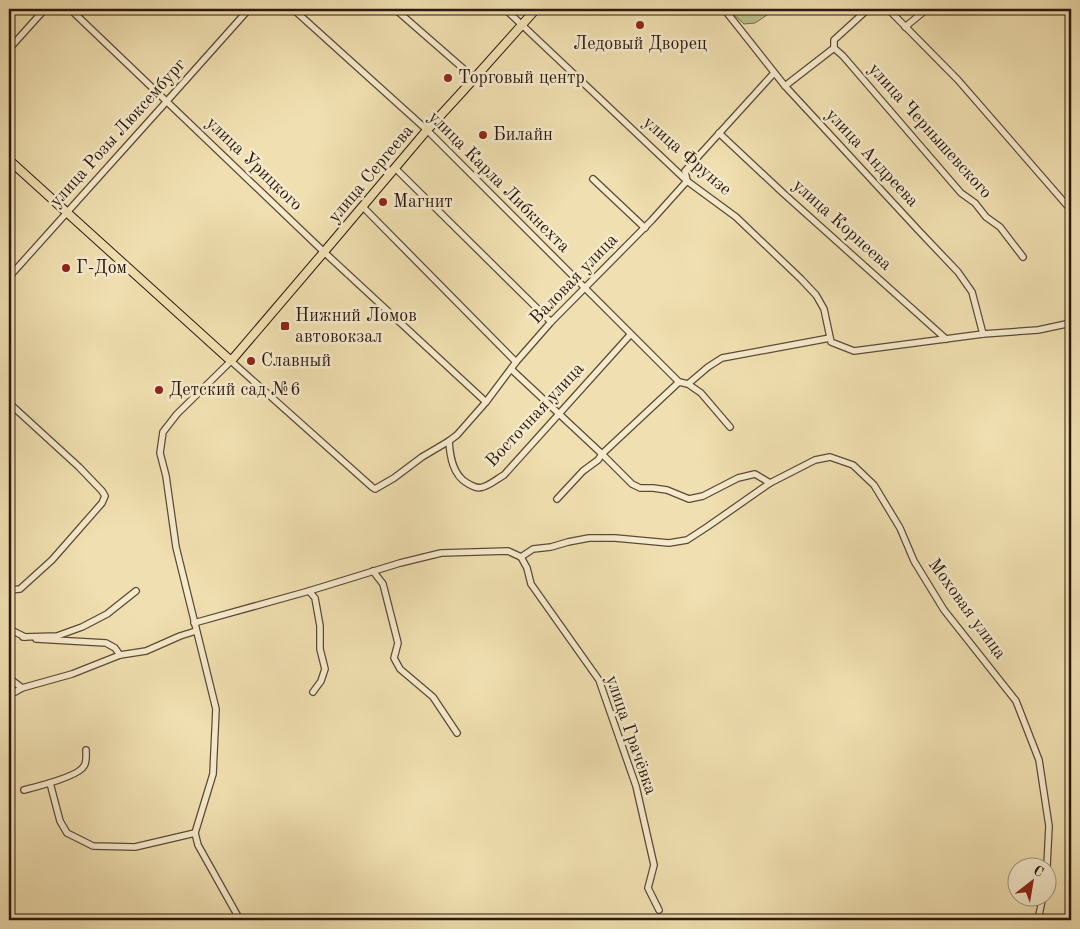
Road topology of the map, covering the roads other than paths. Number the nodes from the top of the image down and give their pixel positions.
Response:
1 (45, 9) edge
2 (70, 9) edge
3 (249, 9) edge
4 (292, 9) edge
5 (395, 9) edge
6 (505, 9) edge
7 (536, 9) edge
8 (724, 9) edge
9 (868, 9) edge
10 (888, 9) edge
11 (927, 9) edge
12 (522, 24) junction
13 (905, 27) junction
14 (834, 48) junction
15 (9, 49) edge
16 (774, 73) junction
17 (474, 78) junction
18 (785, 86) junction
19 (167, 101) junction
20 (427, 130) junction
21 (719, 133) junction
22 (9, 160) edge
23 (396, 168) junction
24 (592, 179) dead end
25 (687, 181) junction
26 (363, 207) junction
27 (1071, 210) edge
28 (66, 213) junction
29 (644, 228) junction
30 (324, 252) junction
31 (1023, 257) dead end
32 (9, 277) edge
33 (585, 289) junction
34 (551, 322) junction
35 (1071, 323) edge
36 (630, 334) junction
37 (984, 334) junction
38 (830, 338) junction
39 (946, 339) junction
40 (231, 361) junction
41 (516, 362) junction
42 (511, 369) junction
43 (678, 382) junction
44 (688, 384) junction
45 (486, 402) junction
46 (9, 403) edge
47 (559, 413) junction
48 (730, 427) dead end
49 (449, 441) junction
50 (602, 454) junction
51 (770, 482) junction
52 (557, 499) dead end
53 (521, 557) junction
54 (372, 571) junction
55 (9, 590) edge
56 (136, 591) dead end
57 (309, 591) junction
58 (194, 623) junction
59 (9, 630) edge
60 (196, 631) junction
61 (23, 637) junction
62 (120, 655) junction
63 (9, 678) edge
64 (22, 688) junction
65 (313, 692) dead end
66 (9, 693) edge
67 (457, 733) dead end
68 (86, 750) dead end
69 (50, 783) junction
70 (24, 790) dead end
71 (195, 833) junction
72 (1048, 856) edge
73 (1041, 906) edge
74 (659, 910) dead end
75 (240, 920) edge
76 (1037, 920) edge

1 - 15 street
2 - 19 street, улица Урицкого
3 - 19 street, улица Розы Люксембург
4 - 20 street, улица Карла Либкнехта
5 - 17 street
6 - 12 street, улица Фрунзе
7 - 12 main road, улица Сергеева
8 - 16 street, улица Андреева
9 - 14 street
10 - 13 street
11 - 13 street
12 - 17 main road, улица Сергеева
12 - 25 street, улица Фрунзе
13 - 27 street
14 - 18 street
14 - 31 street, улица Чернышевского
16 - 18 street, улица Андреева
16 - 21 street, Валовая улица
17 - 20 main road, улица Сергеева
18 - 37 street, улица Андреева
19 - 28 street, улица Розы Люксембург
19 - 30 street, улица Урицкого
20 - 23 main road, улица Сергеева
20 - 33 street, улица Карла Либкнехта
21 - 25 street, Валовая улица
21 - 39 street, улица Корнеева
22 - 28 main road
23 - 26 main road, улица Сергеева
23 - 34 street
24 - 29 street
25 - 29 street, Валовая улица
25 - 38 street, улица Фрунзе
26 - 30 main road, улица Сергеева
26 - 41 street
28 - 32 street, улица Розы Люксембург
28 - 40 main road
29 - 33 street, Валовая улица
30 - 40 main road, улица Сергеева
30 - 45 street, улица Урицкого
33 - 34 street, Валовая улица
33 - 36 street, улица Карла Либкнехта
34 - 41 street, Валовая улица
35 - 37 street
36 - 43 street, улица Карла Либкнехта
36 - 47 street, Восточная улица
37 - 39 street
38 - 39 street
38 - 44 street
40 - 49 street, Валовая улица
40 - 58 street
41 - 42 street, Валовая улица
42 - 45 street, Валовая улица
42 - 47 street
43 - 44 street
43 - 50 street
44 - 48 street
45 - 49 street, Валовая улица
46 - 55 street
47 - 49 street, Восточная улица
47 - 50 street
50 - 51 street
50 - 52 street
51 - 53 street, Моховая улица
51 - 72 street, Моховая улица
53 - 54 street
53 - 74 street, улица Грачёвка
54 - 57 street
54 - 67 street
56 - 61 street
57 - 58 street
57 - 65 street
58 - 60 street
59 - 61 street
60 - 62 street
60 - 71 street
61 - 62 street
62 - 64 street
63 - 64 street
64 - 66 street
68 - 69 street
69 - 70 street
69 - 71 street
71 - 75 street
73 - 76 street

